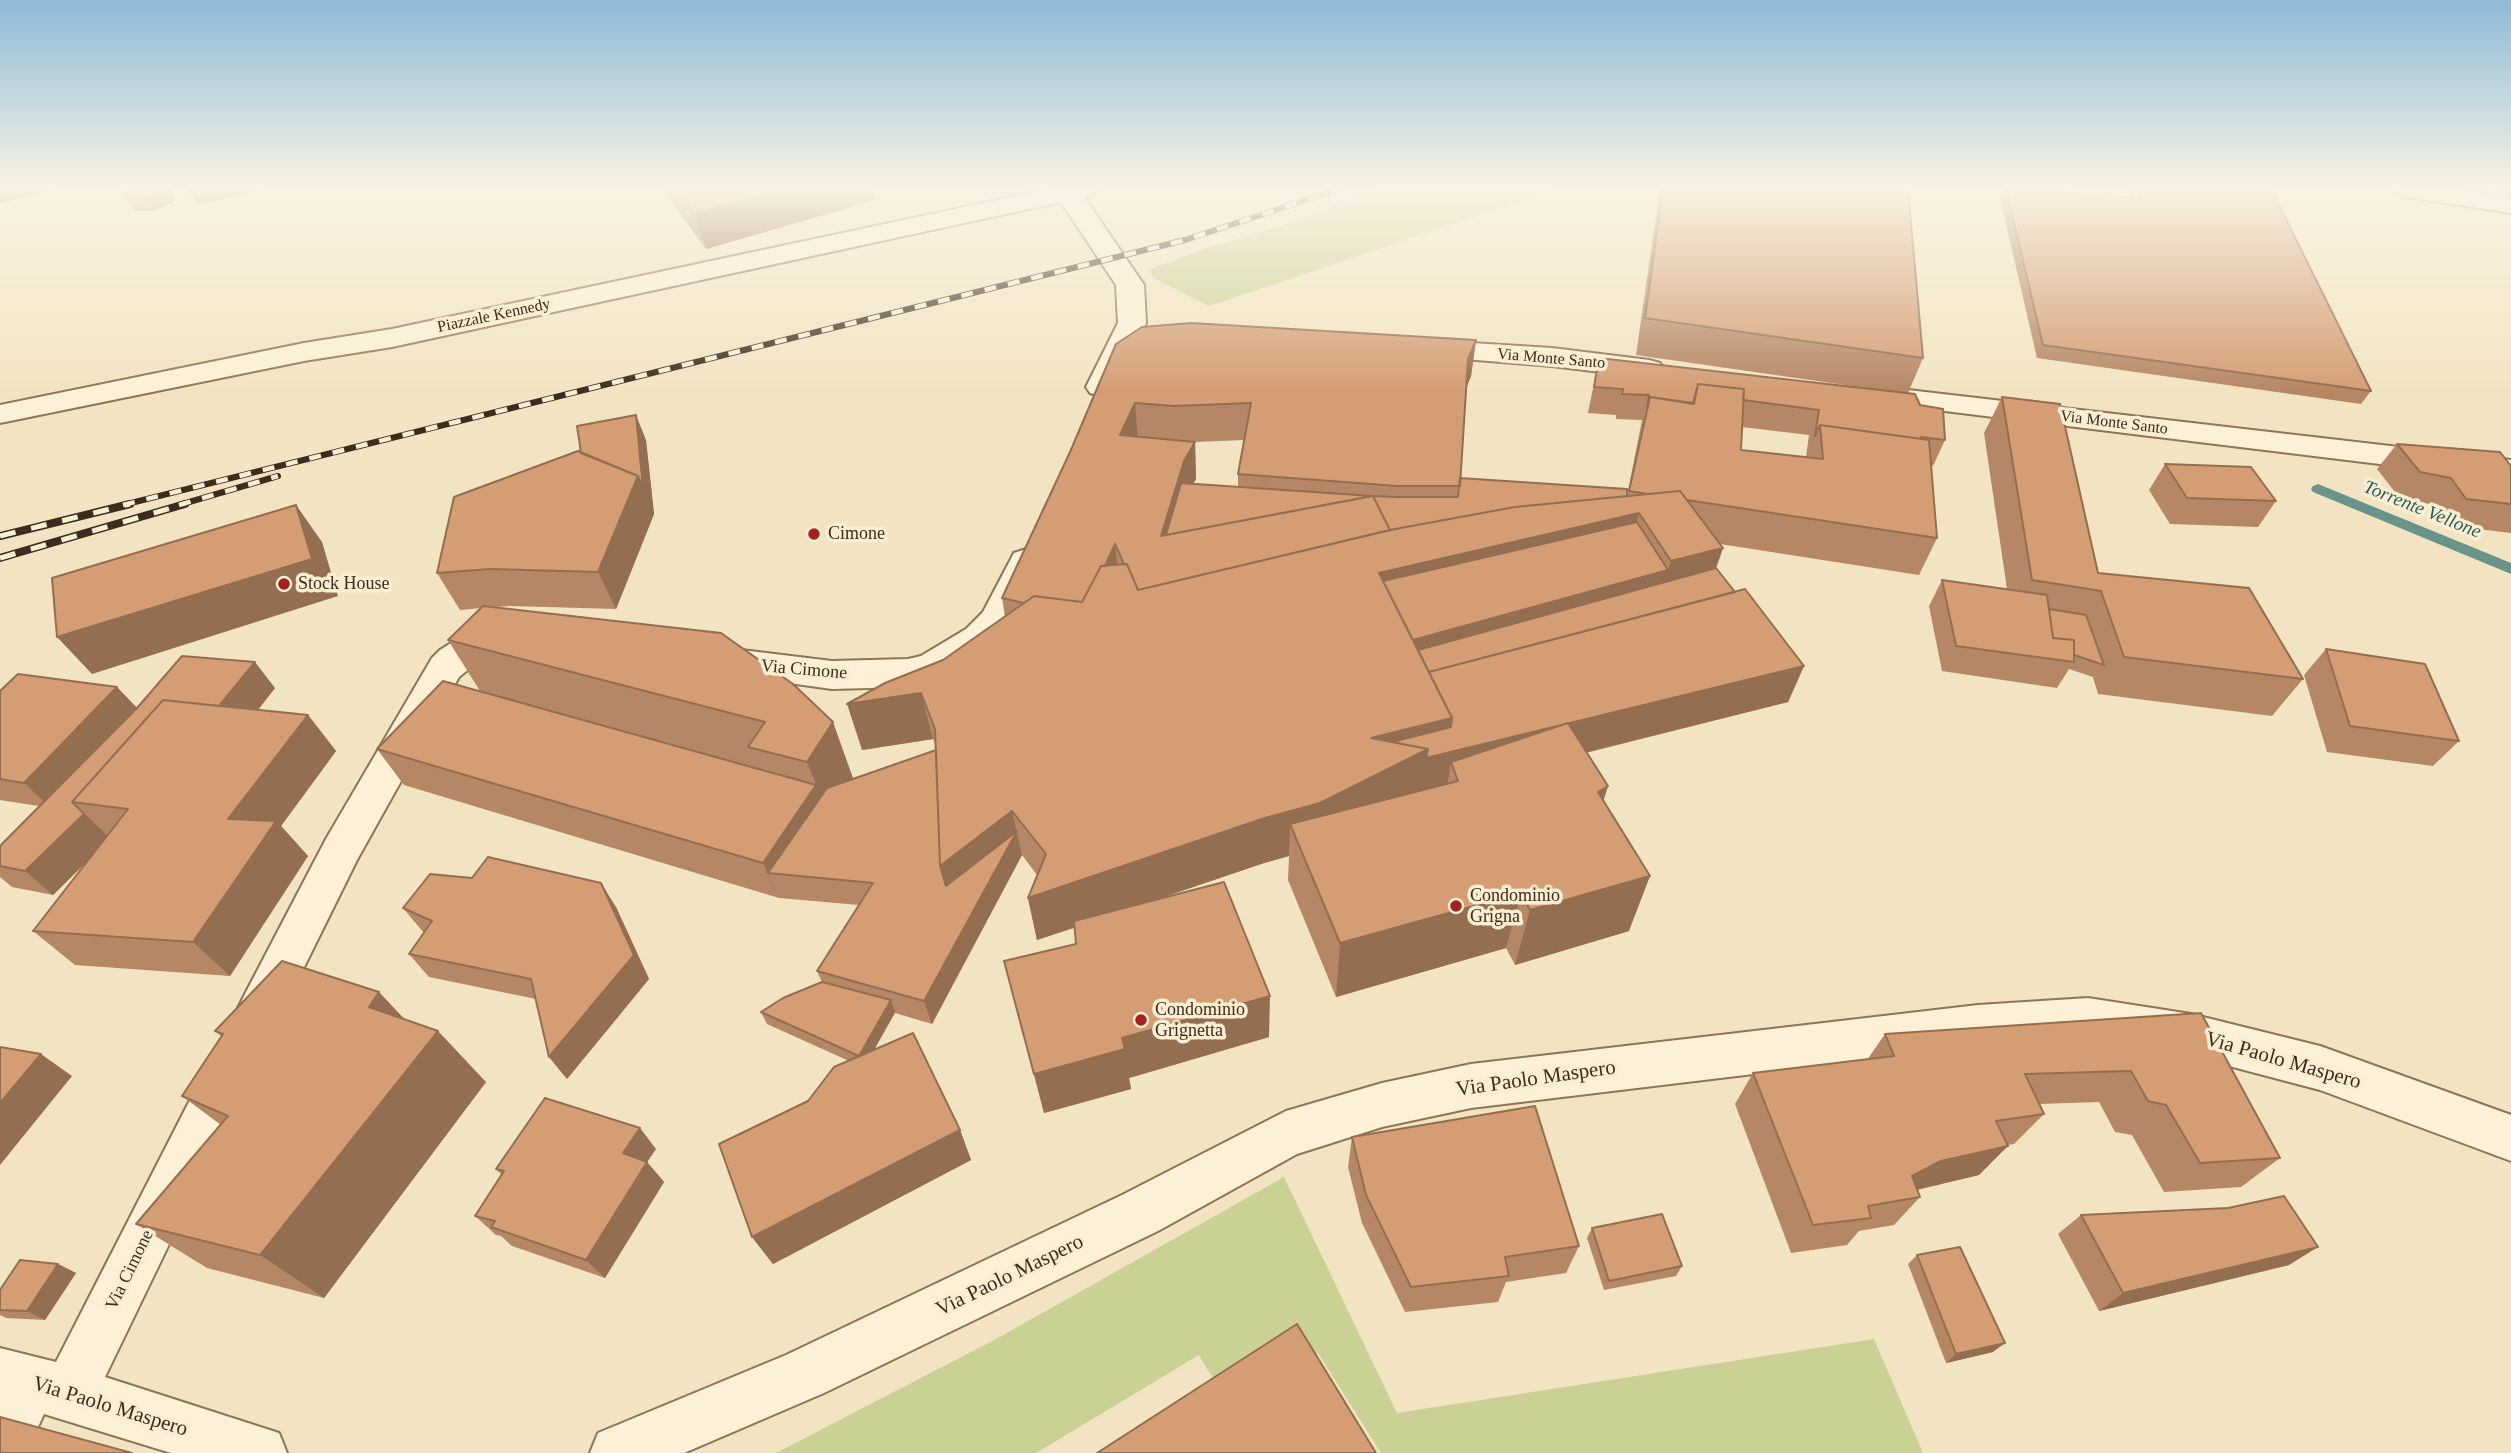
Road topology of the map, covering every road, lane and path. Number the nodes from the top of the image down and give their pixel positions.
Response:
1 (770, 257) edge
2 (1114, 257) edge
3 (1399, 347) edge
4 (1677, 372) edge
5 (1830, 390) edge
6 (0, 414) edge
7 (1087, 421) edge
8 (2511, 470) edge
9 (1037, 535) edge
10 (541, 639) edge
11 (683, 656) edge
12 (2511, 1138) edge
13 (33, 1383) edge
14 (0, 1446) edge
15 (259, 1453) edge
16 (618, 1453) edge

1 - 6 street, Piazzale Kennedy
2 - 7 street
3 - 4 street, Via Monte Santo
5 - 8 street, Via Monte Santo
9 - 11 street, Via Cimone
10 - 13 street, Via Cimone
12 - 16 street, Via Paolo Maspero
13 - 14 street, Via Cimone
13 - 15 street, Via Paolo Maspero

